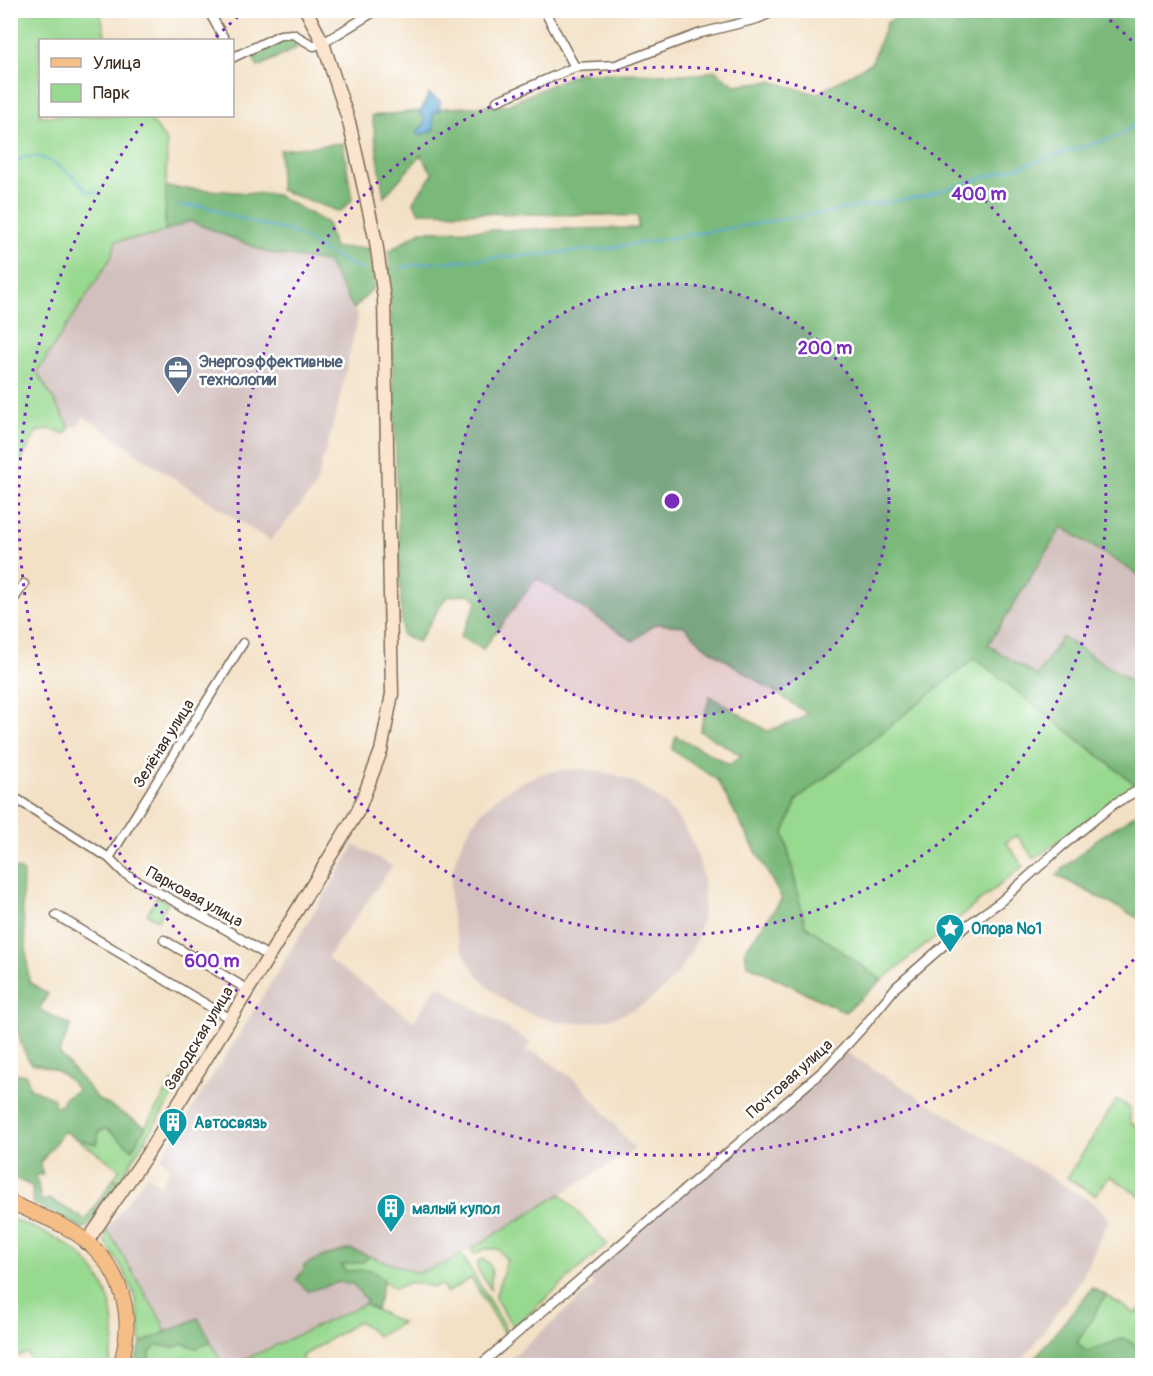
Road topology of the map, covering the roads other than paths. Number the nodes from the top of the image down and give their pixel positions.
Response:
1 (208, 10) edge
2 (306, 10) edge
3 (377, 10) edge
4 (544, 10) edge
5 (778, 10) edge
6 (224, 39) edge
7 (323, 43) junction
8 (234, 56) edge
9 (575, 67) junction
10 (497, 101) dead end
11 (24, 584) dead end
12 (10, 605) edge
13 (243, 643) dead end
14 (1143, 788) edge
15 (10, 793) edge
16 (109, 858) junction
17 (56, 915) dead end
18 (164, 940) dead end
19 (268, 956) junction
20 (247, 989) junction
21 (229, 1018) junction
22 (10, 1202) edge
23 (86, 1243) junction
24 (120, 1365) edge
25 (479, 1365) edge

1 - 6 street
2 - 7 main road, Заводская улица
3 - 7 street
4 - 9 street
5 - 9 street
7 - 8 street
7 - 19 main road, Заводская улица
9 - 10 street
11 - 12 street
13 - 16 street, Зелёная улица
14 - 25 street, Почтовая улица
15 - 16 street, Парковая улица
16 - 19 street, Парковая улица
17 - 21 street
18 - 20 street
19 - 20 main road, Заводская улица
20 - 21 main road, Заводская улица
21 - 23 main road, Заводская улица
22 - 23 main road
23 - 24 main road

